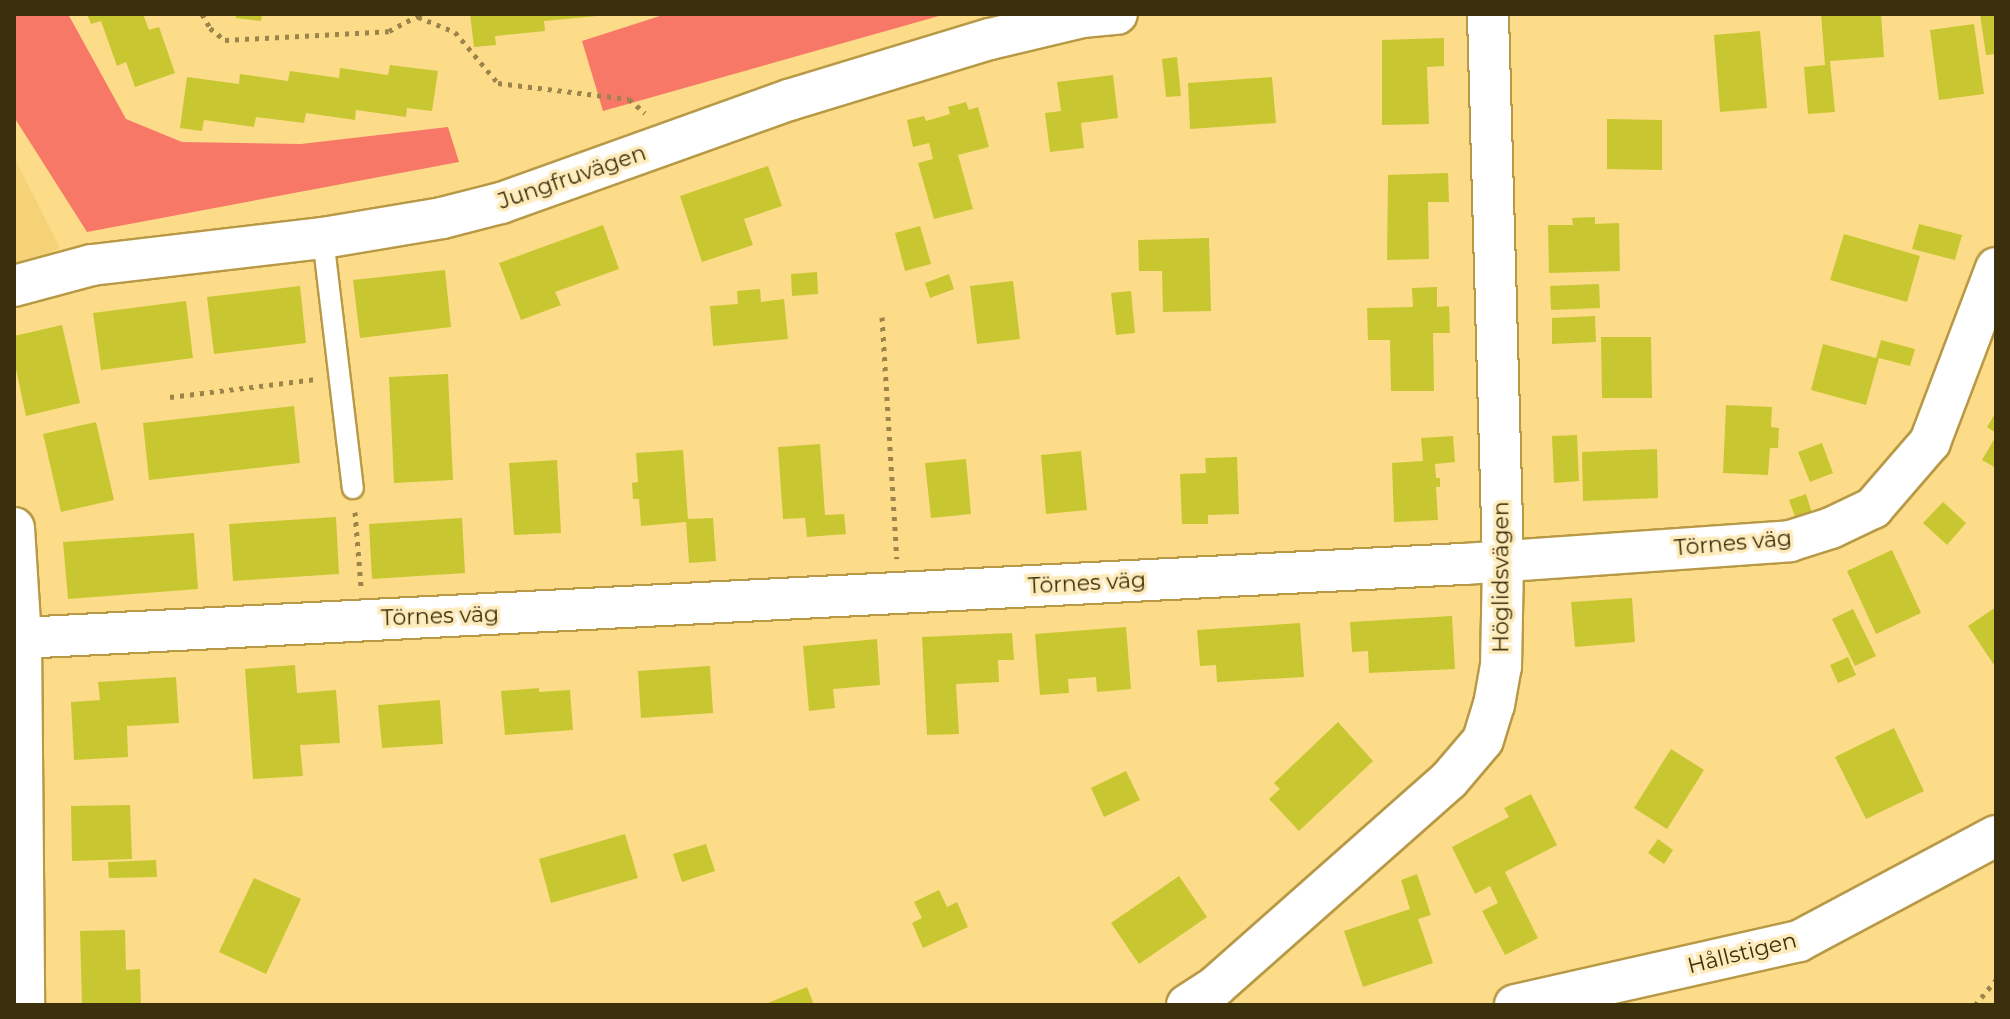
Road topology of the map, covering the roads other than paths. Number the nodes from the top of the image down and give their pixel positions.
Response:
1 (1117, 14) edge
2 (1488, 14) edge
3 (323, 238) junction
4 (1996, 268) edge
5 (14, 286) edge
6 (353, 488) road end
7 (14, 528) edge
8 (1503, 559) junction
9 (21, 638) junction
10 (18, 818) edge
11 (1996, 836) edge
12 (1216, 999) edge
13 (24, 1005) edge
14 (1515, 1005) edge

1 - 3 street, Jungfruvägen
2 - 8 street, Höglidsvägen
3 - 5 street, Jungfruvägen
3 - 6 lane
4 - 8 street, Törnes väg
7 - 9 street
8 - 9 street, Törnes väg
8 - 12 street, Höglidsvägen
9 - 10 street
10 - 13 street
11 - 14 street, Hållstigen

